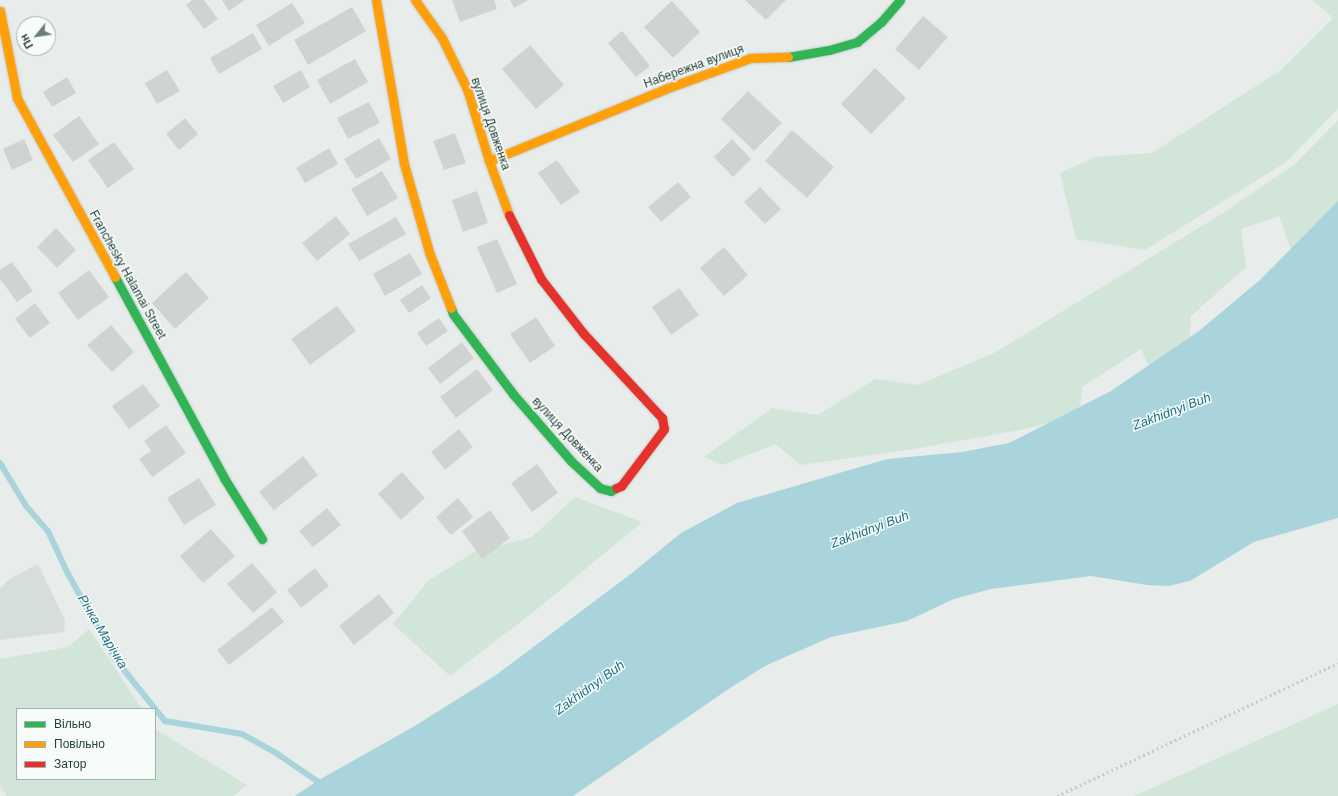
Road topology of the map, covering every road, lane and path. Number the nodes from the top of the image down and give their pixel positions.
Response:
1 (376, 0) edge
2 (415, 0) edge
3 (900, 0) edge
4 (0, 11) edge
5 (489, 160) junction
6 (262, 539) dead end
7 (1338, 663) edge
8 (1057, 796) edge

1 - 5 street, вулиця Довженка
2 - 5 street, вулиця Довженка
3 - 5 street, Набережна вулиця
4 - 6 street, Franchesky Halamai Street
7 - 8 path

